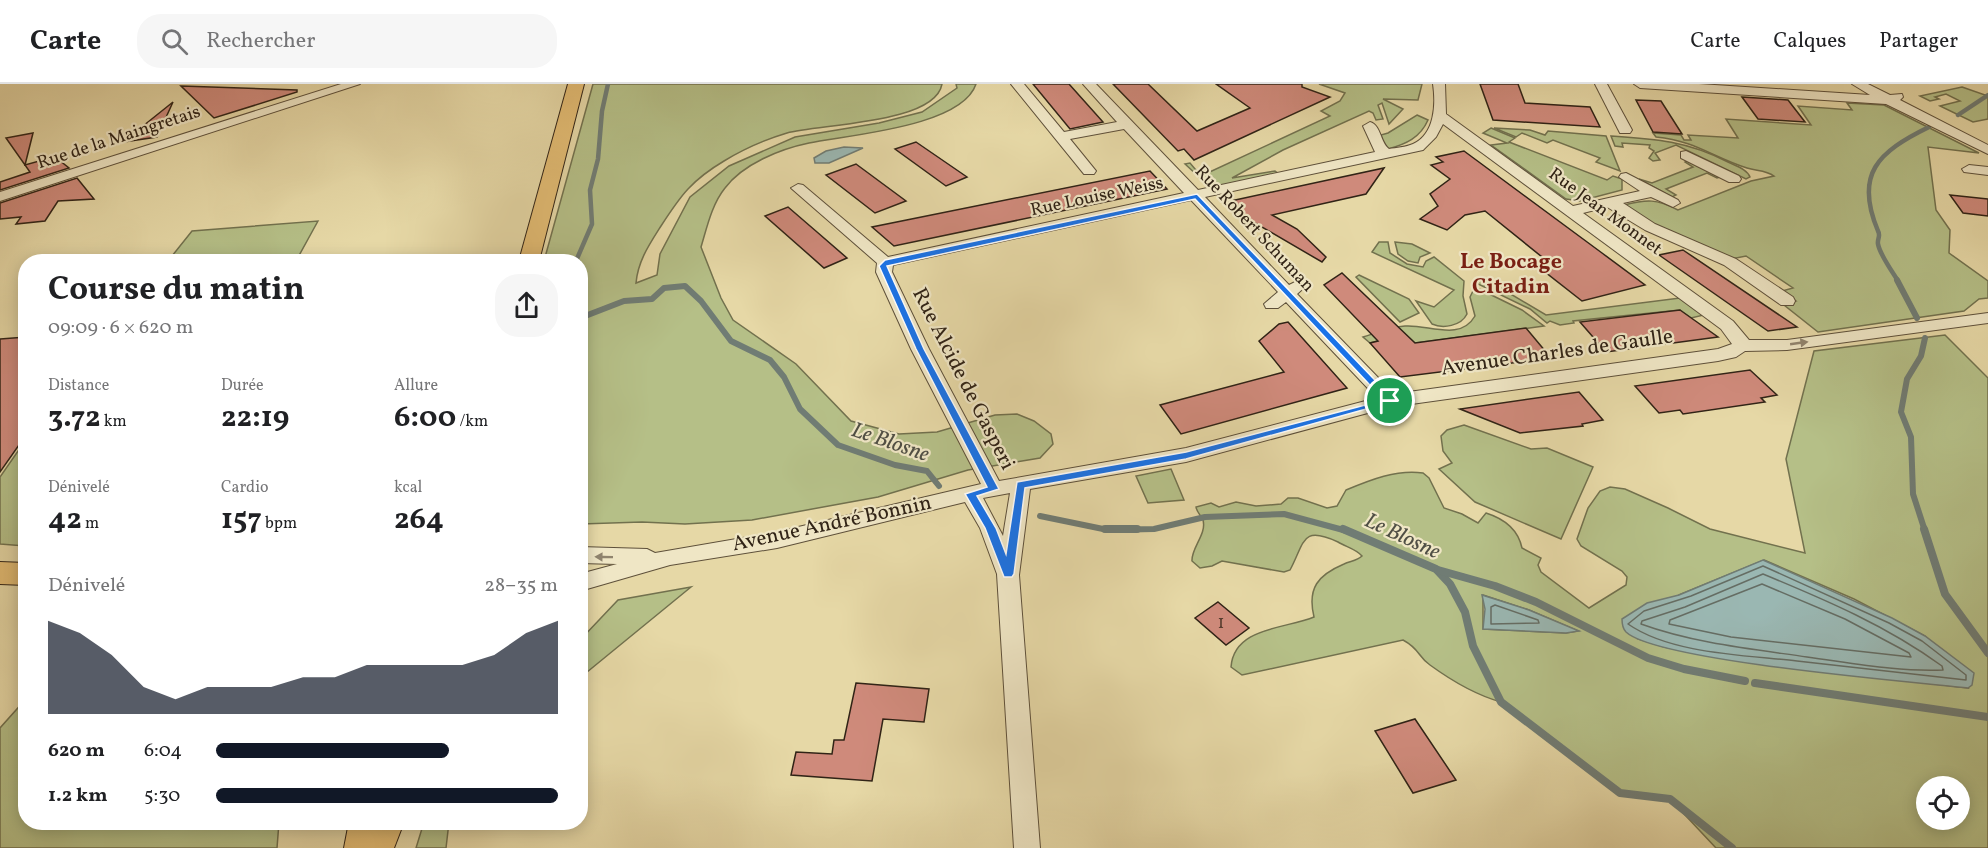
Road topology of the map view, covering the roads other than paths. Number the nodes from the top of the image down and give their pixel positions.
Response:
1 (354, 84) edge
2 (576, 84) edge
3 (1017, 84) edge
4 (1089, 84) edge
5 (1439, 84) edge
6 (1601, 84) edge
7 (1640, 84) edge
8 (1858, 84) edge
9 (1871, 84) edge
10 (1892, 98) junction
11 (1438, 115) junction
12 (1127, 124) junction
13 (1370, 126) dead end
14 (1625, 130) dead end
15 (1060, 137) junction
16 (1988, 143) edge
17 (1988, 150) edge
18 (1387, 155) junction
19 (1686, 155) dead end
20 (1969, 169) dead end
21 (1089, 171) dead end
22 (1988, 171) edge
23 (1626, 177) dead end
24 (1734, 179) dead end
25 (798, 188) dead end
26 (1653, 192) junction
27 (1197, 196) junction
28 (0, 197) edge
29 (1610, 202) junction
30 (1673, 203) dead end
31 (1570, 211) junction
32 (531, 254) edge
33 (885, 262) junction
34 (1293, 289) junction
35 (1787, 300) dead end
36 (1272, 304) dead end
37 (1988, 318) edge
38 (1741, 346) junction
39 (1390, 401) junction
40 (1021, 485) junction
41 (994, 489) junction
42 (970, 494) junction
43 (588, 555) edge
44 (670, 557) junction
45 (0, 573) edge
46 (18, 574) edge
47 (1008, 574) junction
48 (588, 581) edge
49 (364, 830) edge
50 (384, 830) edge
51 (361, 848) edge
52 (377, 848) edge
53 (1027, 848) edge

1 - 28 street, Rue de la Maingretais
2 - 32 main road
3 - 15 street
4 - 12 street, Rue Robert Schuman
5 - 11 street
6 - 14 street
7 - 10 street
8 - 10 street
9 - 10 street
10 - 16 street
10 - 17 street
11 - 18 street, Rue Louise Weiss
11 - 31 street, Rue Jean Monnet
12 - 15 street
12 - 27 street, Rue Robert Schuman
13 - 18 street
15 - 21 street
18 - 27 street, Rue Louise Weiss
19 - 24 street
20 - 22 street
23 - 26 street
25 - 33 street
26 - 29 street
26 - 30 street
27 - 33 street, Rue Louise Weiss
27 - 34 street, Rue Robert Schuman
29 - 31 street
29 - 35 street
31 - 38 street, Rue Jean Monnet
33 - 41 street, Rue Alcide de Gasperi
34 - 36 street
34 - 39 street, Rue Robert Schuman
38 -> 37 street, Avenue Charles de Gaulle
38 - 39 street, Avenue Charles de Gaulle
39 - 40 street, Avenue Charles de Gaulle
40 - 41 street, Avenue Charles de Gaulle
40 - 47 street
41 - 42 street, Avenue André Bonnin
42 - 44 street, Avenue André Bonnin
42 - 47 street
44 -> 43 street, Avenue André Bonnin
44 - 48 street, Avenue André Bonnin
45 - 46 main road
47 - 53 street
49 - 51 main road
50 - 52 main road

